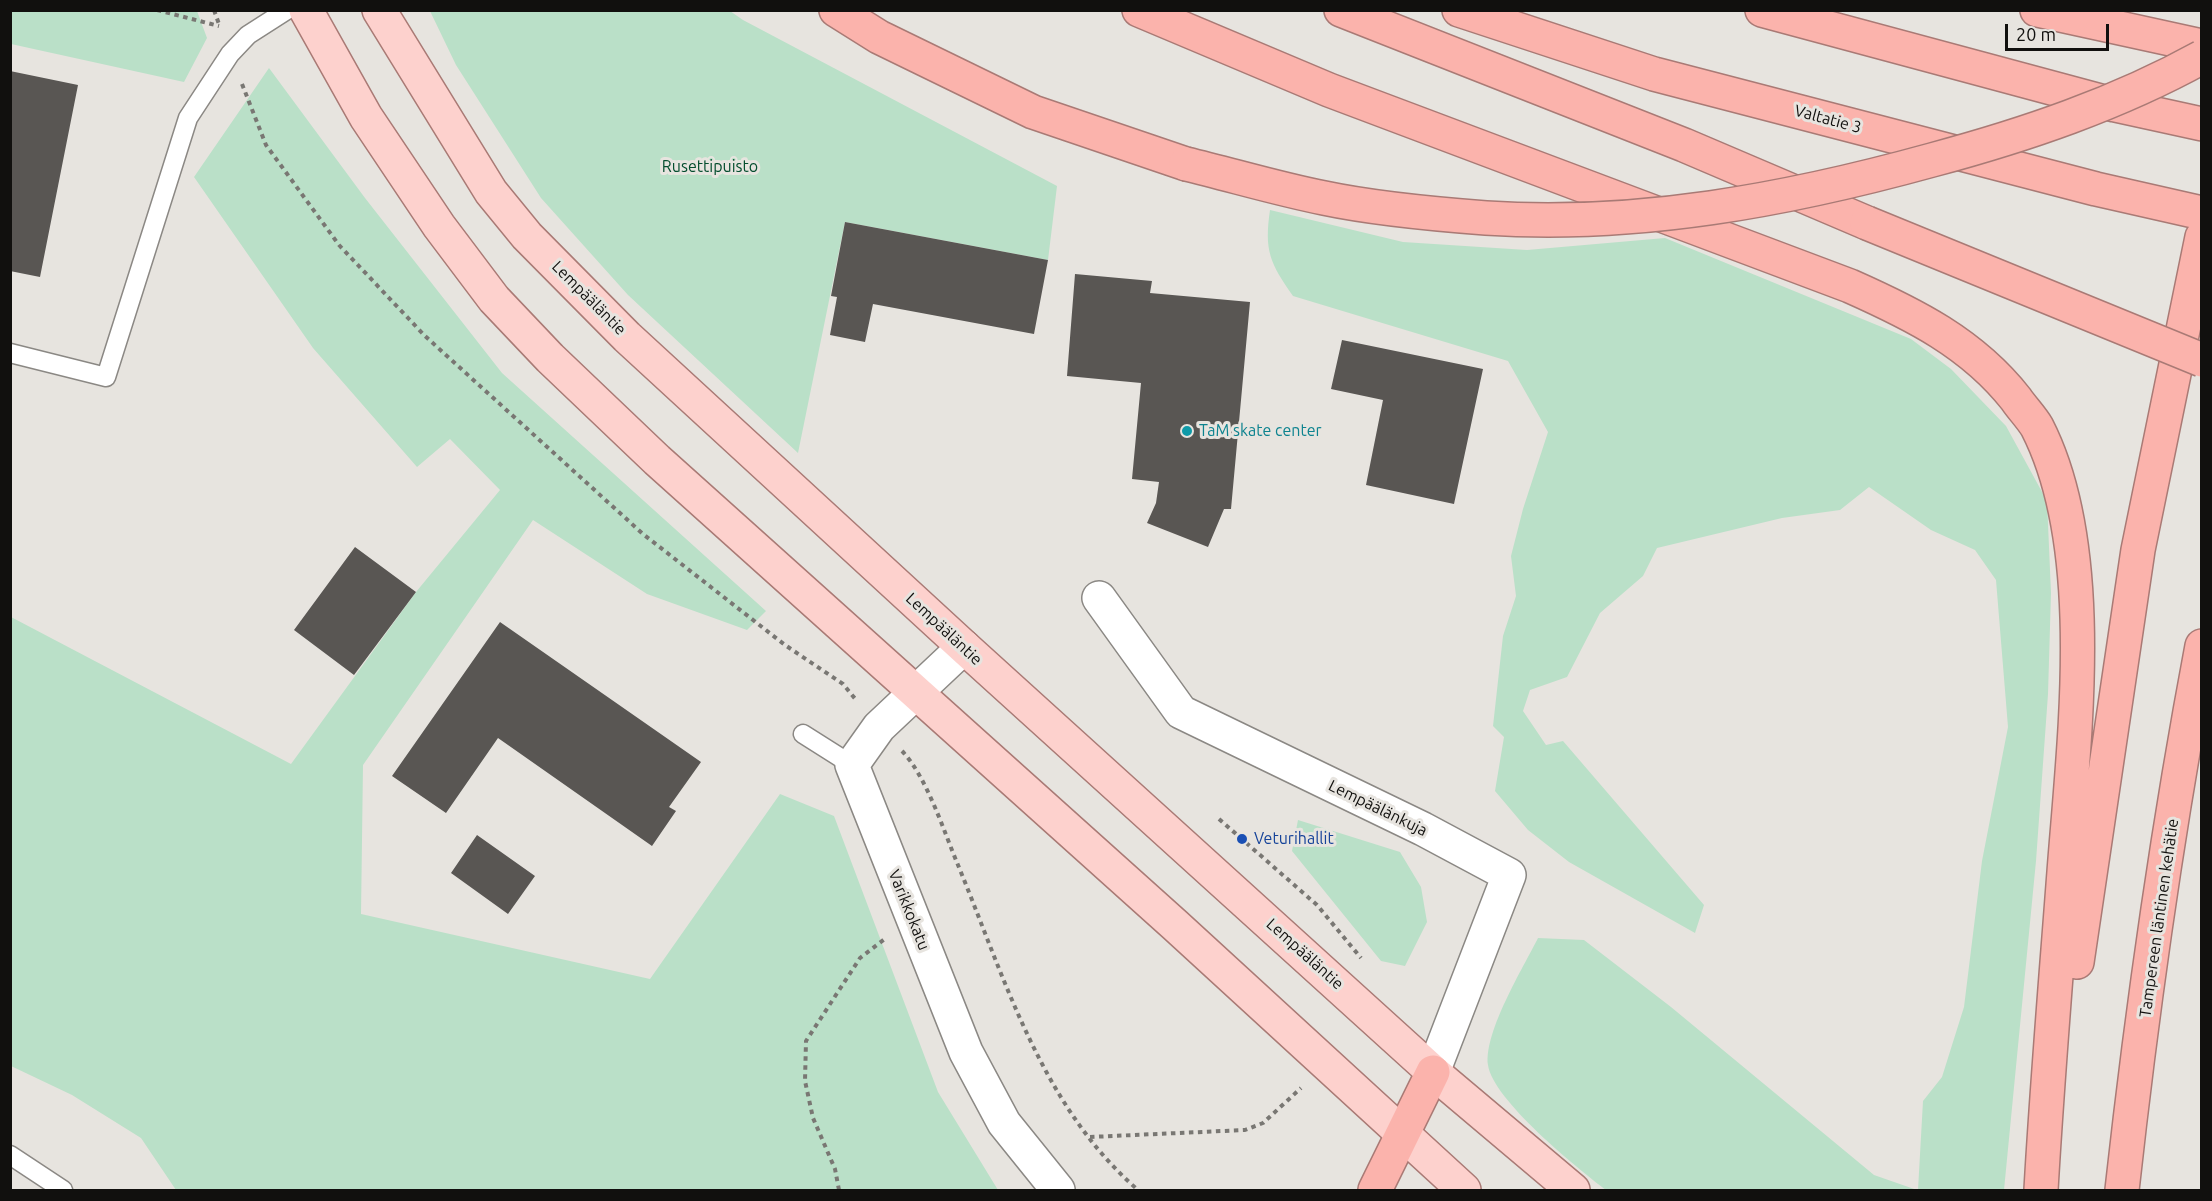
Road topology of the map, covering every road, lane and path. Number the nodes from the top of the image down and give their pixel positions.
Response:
1 (157, 10) edge
2 (214, 10) edge
3 (286, 10) edge
4 (306, 10) edge
5 (379, 10) edge
6 (836, 10) edge
7 (1139, 10) edge
8 (1341, 10) edge
9 (1459, 10) edge
10 (1762, 10) edge
11 (2037, 10) edge
12 (2068, 10) edge
13 (219, 26) junction
14 (2131, 32) junction
15 (248, 35) junction
16 (2202, 46) edge
17 (230, 54) junction
18 (2202, 57) edge
19 (2202, 124) edge
20 (2202, 213) edge
21 (2202, 237) edge
22 (10, 353) edge
23 (2202, 360) edge
24 (1099, 598) dead end
25 (2202, 646) edge
26 (964, 647) junction
27 (916, 692) junction
28 (879, 727) junction
29 (804, 734) dead end
30 (852, 765) junction
31 (1219, 819) dead end
32 (912, 917) junction
33 (1366, 964) dead end
34 (1433, 1072) junction
35 (1303, 1086) dead end
36 (1403, 1135) junction
37 (1089, 1137) junction
38 (10, 1155) edge
39 (63, 1191) edge
40 (839, 1191) edge
41 (1058, 1191) edge
42 (1138, 1191) edge
43 (1375, 1191) edge
44 (1464, 1191) edge
45 (1573, 1191) edge
46 (2043, 1191) edge
47 (2122, 1191) edge

1 - 13 path
2 - 13 path
3 - 15 lane
4 - 27 main road
5 - 26 main road, Lempääläntie
6 - 18 highway, bridge
7 - 46 highway
8 - 23 highway, bridge
9 - 20 highway, Valtatie 3
10 - 19 highway
11 - 14 highway
12 - 14 highway
13 - 15 path
13 - 17 path
14 - 16 highway
15 - 17 lane
17 - 22 lane
17 - 28 path
21 - 46 highway
24 - 34 street, Lempäälänkuja
25 - 47 highway, Tampereen läntinen kehätie
26 - 27 street
26 - 34 main road, Lempääläntie
27 - 28 street
27 - 36 main road
28 - 30 street
28 - 37 path
29 - 30 lane
30 - 32 street, Varikkokatu
31 - 33 path
32 - 40 path
32 - 41 street, Varikkokatu
34 - 36 highway
34 - 45 main road, Lempääläntie
35 - 37 path
36 - 43 highway
36 - 44 main road
37 - 42 path
38 - 39 lane

